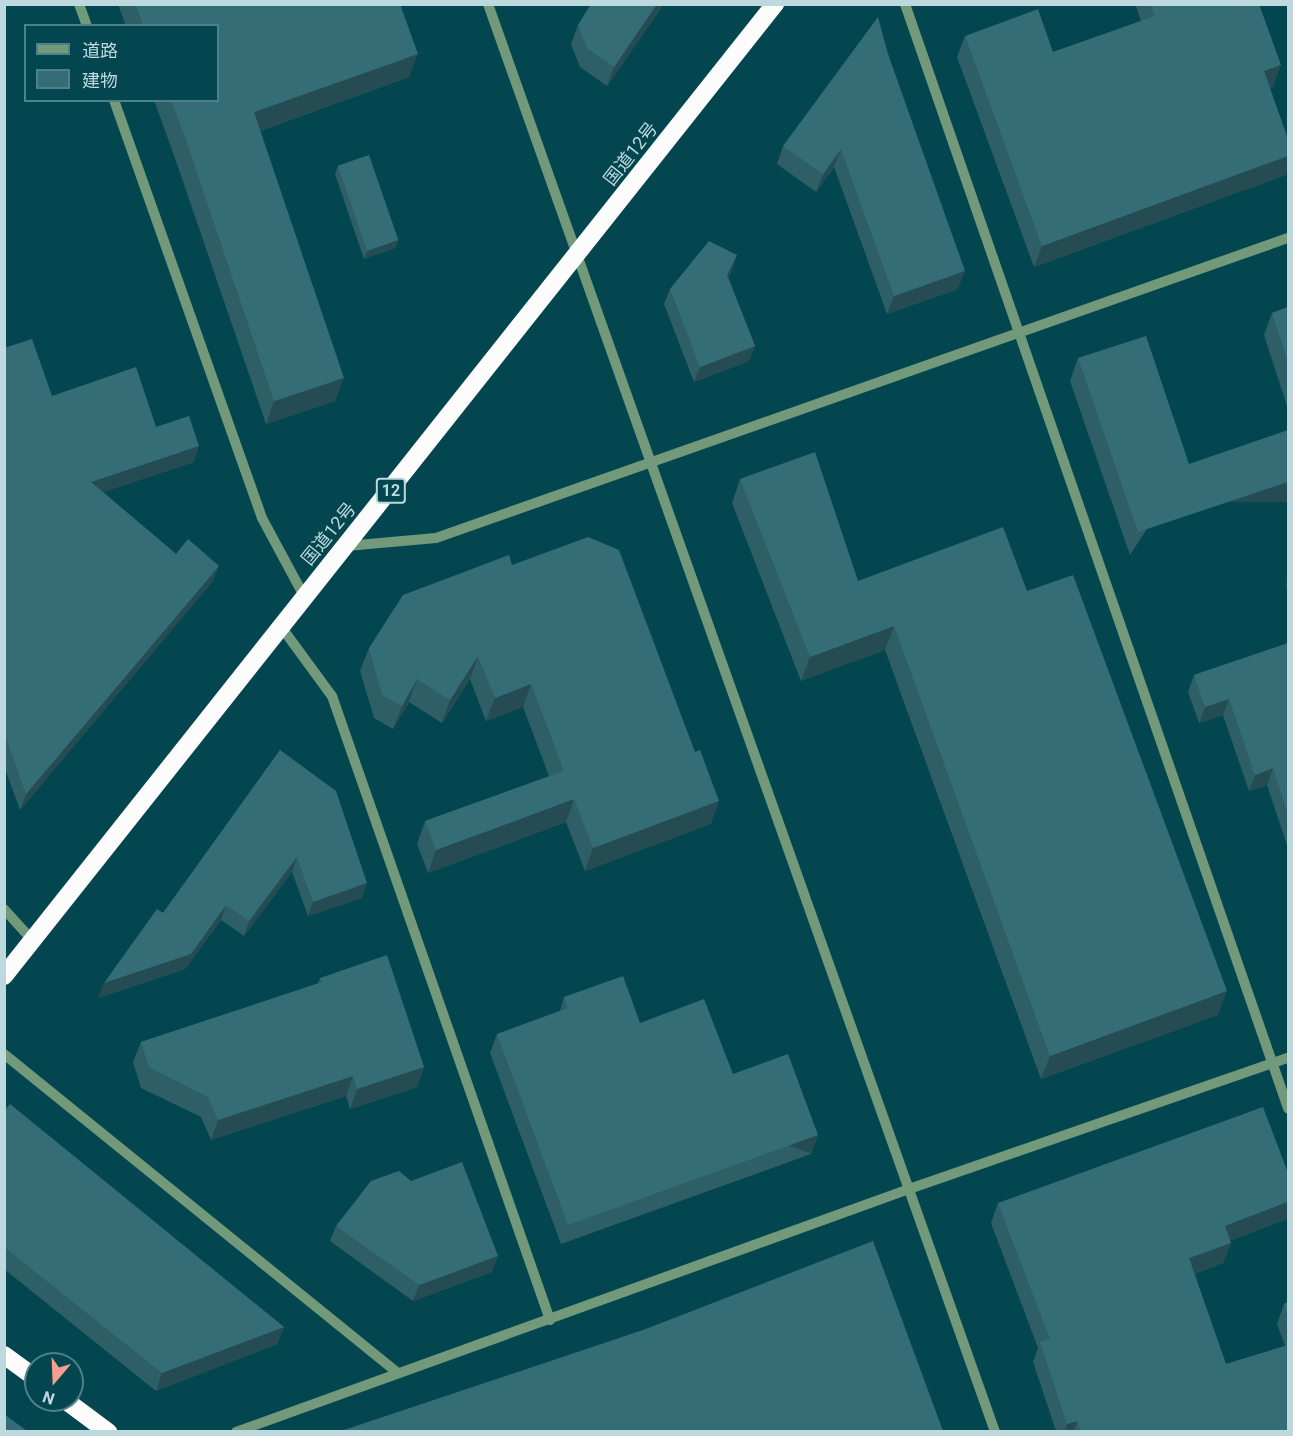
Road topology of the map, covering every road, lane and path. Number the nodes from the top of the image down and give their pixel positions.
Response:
1 (79, 4) edge
2 (488, 4) edge
3 (775, 4) edge
4 (905, 4) edge
5 (86, 24) edge
6 (115, 102) edge
7 (1288, 238) edge
8 (576, 259) junction
9 (1017, 334) junction
10 (651, 462) junction
11 (347, 546) junction
12 (305, 598) junction
13 (282, 628) junction
14 (4, 909) edge
15 (33, 941) junction
16 (4, 976) edge
17 (4, 1054) edge
18 (1288, 1058) edge
19 (1273, 1064) junction
20 (1288, 1108) edge
21 (909, 1189) junction
22 (550, 1320) junction
23 (4, 1355) edge
24 (24, 1369) edge
25 (398, 1373) junction
26 (82, 1412) edge
27 (108, 1431) edge
28 (236, 1431) edge
29 (995, 1431) edge

1 - 5 street
2 - 8 street
3 - 8 highway, 国道12号 / 12
4 - 9 street
6 - 12 street
7 - 9 street
8 - 10 street
8 - 11 highway, 国道12号 / 12
9 - 10 street
9 - 19 street
10 - 11 street
10 - 21 street
11 - 12 highway, 国道12号 / 12
12 - 13 highway, 国道12号 / 12
13 - 15 highway, 国道12号 / 12
13 - 22 street
14 - 15 street
15 - 16 highway, 国道12号 / 12
17 - 25 street
18 - 19 street
19 - 20 street
19 - 21 street
21 - 22 street
21 - 29 street
22 - 25 street
23 - 24 highway
25 - 28 street
26 - 27 highway

